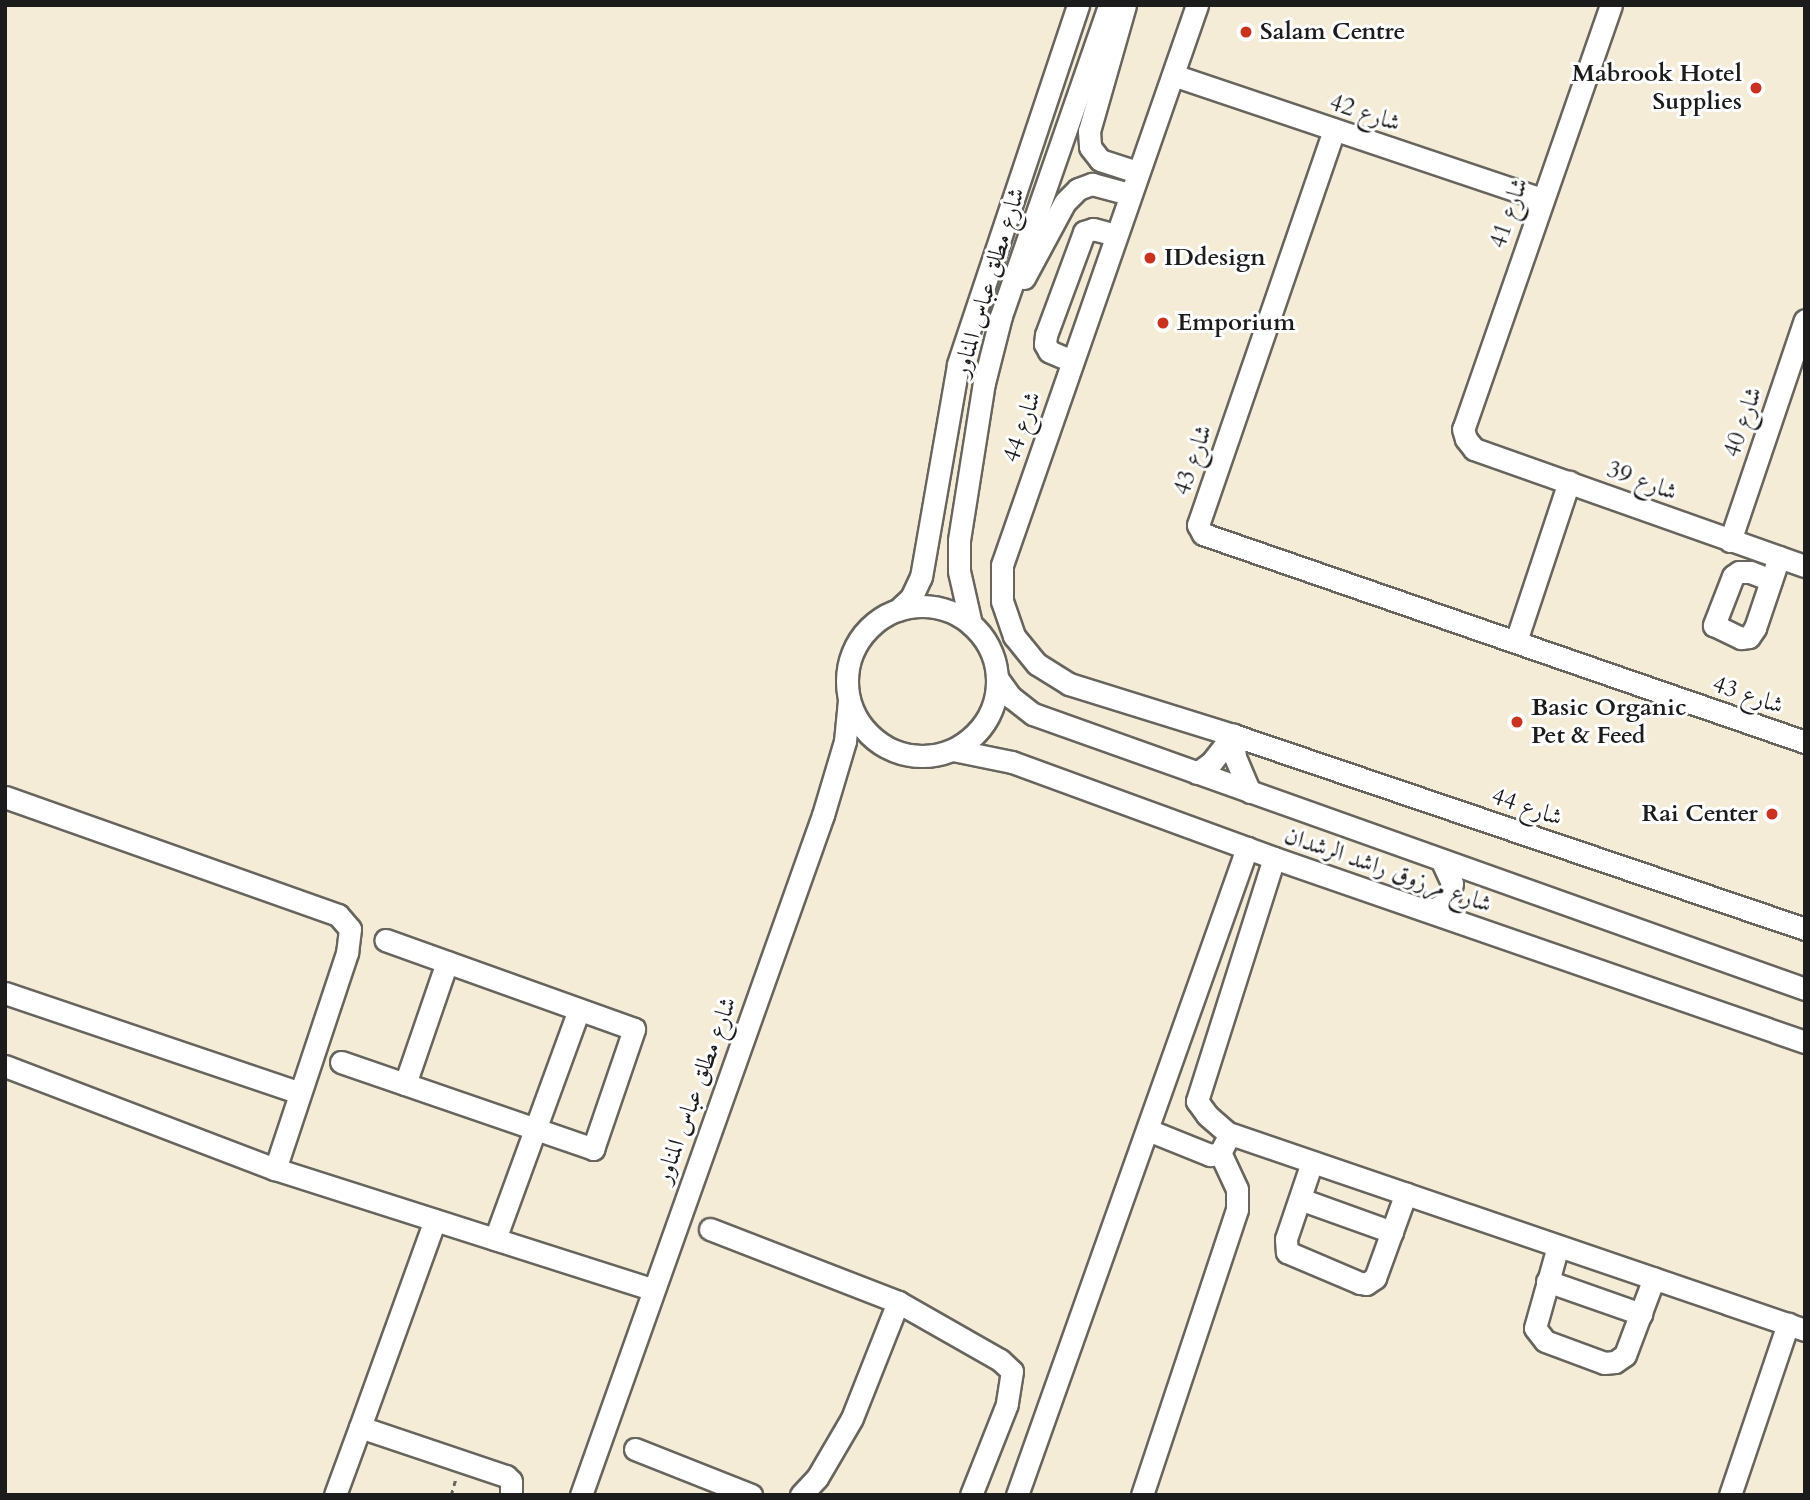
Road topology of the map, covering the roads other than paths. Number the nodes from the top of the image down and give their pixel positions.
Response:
1 (1078, 5) edge
2 (1109, 5) edge
3 (1125, 5) edge
4 (1197, 5) edge
5 (1611, 5) edge
6 (1173, 75) junction
7 (1334, 130) junction
8 (1137, 172) junction
9 (1129, 194) junction
10 (1541, 199) junction
11 (1115, 235) junction
12 (1001, 316) junction
13 (1805, 320) edge
14 (1072, 361) junction
15 (1466, 439) joint
16 (1569, 482) junction
17 (1730, 541) junction
18 (1779, 557) junction
19 (1805, 566) edge
20 (1771, 580) dead end
21 (898, 610) junction
22 (971, 624) junction
23 (1516, 641) junction
24 (997, 678) junction
25 (849, 700) junction
26 (1233, 735) junction
27 (1805, 742) edge
28 (953, 750) junction
29 (1197, 773) junction
30 (1250, 792) junction
31 (5, 797) edge
32 (1247, 848) junction
33 (1275, 858) junction
34 (1442, 862) junction
35 (1422, 909) junction
36 (1805, 929) edge
37 (385, 940) dead end
38 (447, 962) junction
39 (1805, 989) edge
40 (5, 993) edge
41 (579, 1010) junction
42 (1805, 1042) edge
43 (341, 1062) dead end
44 (5, 1066) edge
45 (405, 1084) junction
46 (300, 1093) junction
47 (535, 1129) junction
48 (1148, 1130) junction
49 (1228, 1133) junction
50 (1220, 1153) junction
51 (1312, 1162) junction
52 (275, 1169) junction
53 (1405, 1194) junction
54 (1300, 1199) junction
55 (435, 1220) junction
56 (709, 1229) dead end
57 (1392, 1232) junction
58 (495, 1239) junction
59 (1558, 1246) junction
60 (1654, 1279) junction
61 (1547, 1281) junction
62 (652, 1289) junction
63 (898, 1302) junction
64 (1641, 1314) junction
65 (1796, 1327) edge
66 (360, 1427) junction
67 (635, 1449) dead end
68 (335, 1495) edge
69 (511, 1495) edge
70 (581, 1495) edge
71 (751, 1495) edge
72 (801, 1495) edge
73 (971, 1495) edge
74 (1017, 1495) edge
75 (1142, 1495) edge
76 (1730, 1495) edge

1 - 21 street, شارع مطلق عباس المناور
2 - 12 street, شارع مطلق عباس المناور
3 - 8 street
4 - 6 street, شارع 44
5 - 10 street, شارع 41
6 - 7 street, شارع 42
6 - 8 street, شارع 44
7 - 10 street, شارع 42
7 - 23 street, شارع 43
8 - 9 street, شارع 44
9 - 11 street, شارع 44
9 - 12 street
10 - 15 street, شارع 41
11 - 14 street, شارع 44
11 - 14 street
12 - 22 street, شارع مطلق عباس المناور
13 - 17 street, شارع 40
14 - 26 street, شارع 44
15 - 16 street, شارع 39
16 - 17 street, شارع 39
16 - 23 street
17 - 18 street, شارع 39
18 - 19 street, شارع 39
18 - 20 street
21 - 22 street
21 - 25 street
22 - 24 street
23 - 27 street, شارع 43
24 - 28 street
24 - 29 street, شارع مرزوق راشد الرشدان
25 - 28 street
25 - 62 street, شارع مطلق عباس المناور
26 - 29 street
26 - 30 street
26 - 36 street, شارع 44
28 - 32 street, شارع مرزوق راشد الرشدان
29 - 30 street, شارع مرزوق راشد الرشدان
30 - 34 street, شارع مرزوق راشد الرشدان
31 - 46 street
32 - 33 street, شارع مرزوق راشد الرشدان
32 - 48 street
33 - 35 street, شارع مرزوق راشد الرشدان
33 - 49 street
34 - 35 street
34 - 39 street, شارع مرزوق راشد الرشدان
35 - 42 street, شارع مرزوق راشد الرشدان
37 - 38 street
38 - 41 street
38 - 45 street
40 - 46 street
41 - 47 street
41 - 47 street
43 - 45 street
44 - 52 street
45 - 47 street
46 - 52 street
47 - 58 street
48 - 50 street
48 - 74 street
49 - 50 street
49 - 51 street
50 - 75 street
51 - 53 street
51 - 54 street
52 - 55 street
53 - 57 street
53 - 59 street
54 - 57 street
54 - 57 street
55 - 58 street
55 - 66 street
56 - 63 street
58 - 62 street
59 - 60 street
59 - 61 street
60 - 64 street
60 - 65 street
61 - 64 street
61 - 64 street
62 - 70 street, شارع مطلق عباس المناور
63 - 72 street
63 - 73 street
65 - 76 street
66 - 68 street
66 - 69 street
67 - 71 street

